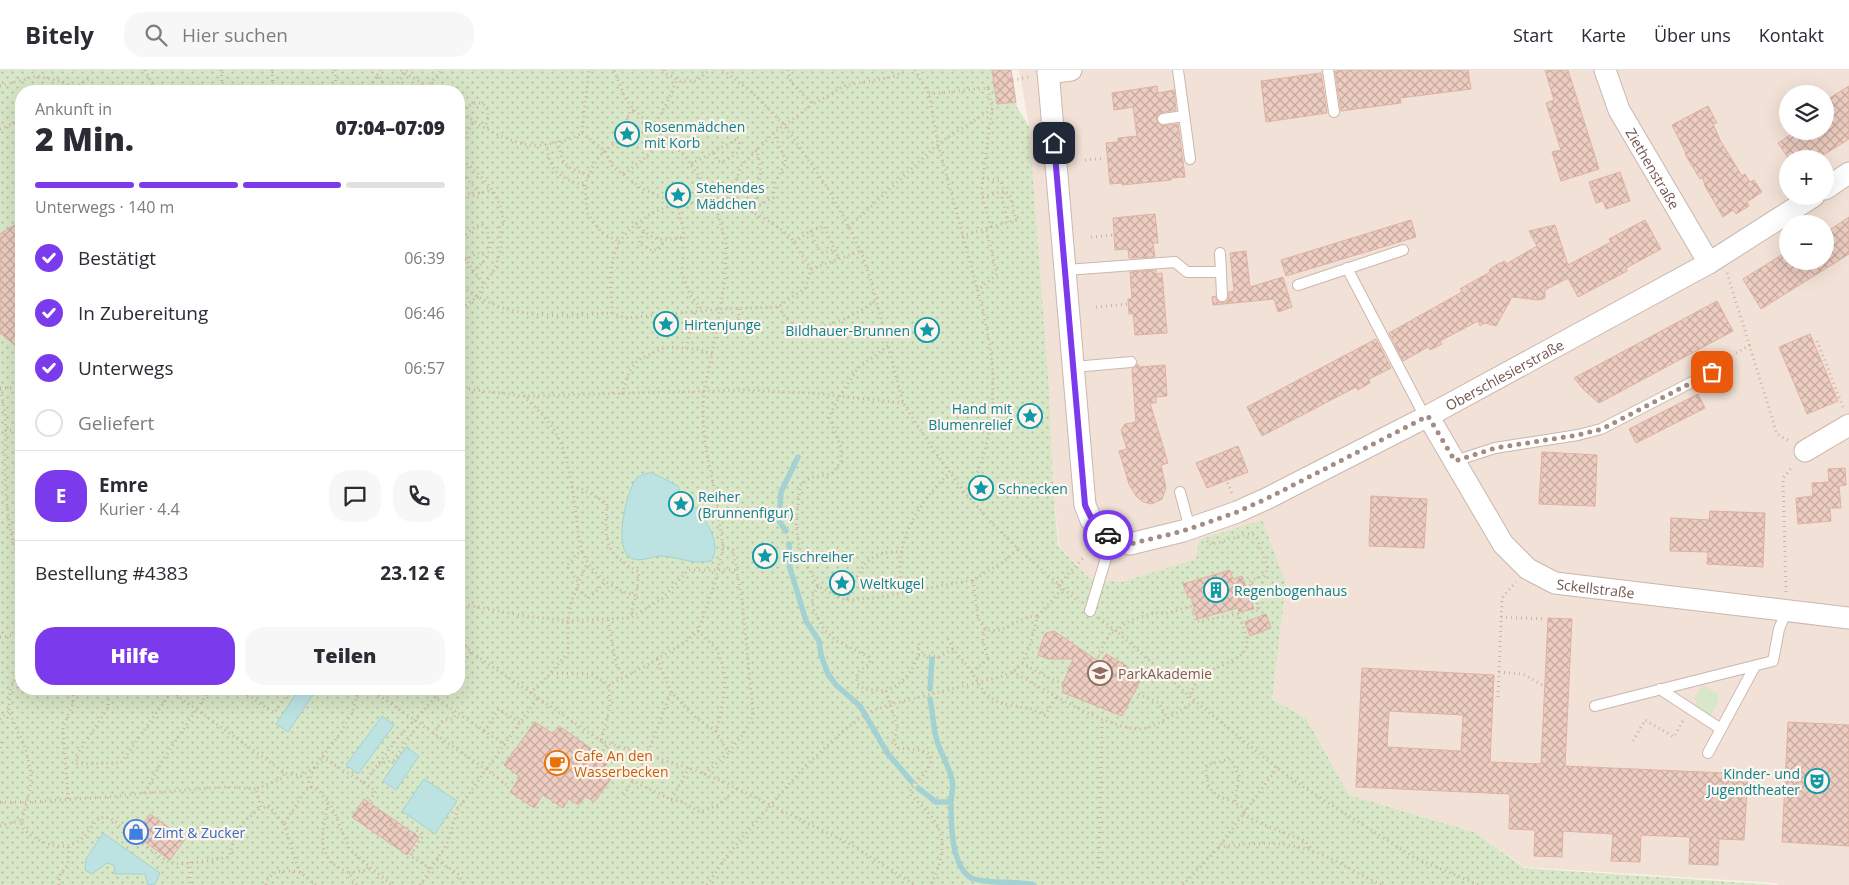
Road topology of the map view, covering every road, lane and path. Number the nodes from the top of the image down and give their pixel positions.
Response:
1 (35, 70) edge
2 (144, 70) edge
3 (222, 70) edge
4 (272, 70) edge
5 (336, 70) edge
6 (380, 70) edge
7 (401, 70) edge
8 (433, 70) edge
9 (442, 70) edge
10 (589, 70) edge
11 (614, 70) edge
12 (664, 70) edge
13 (709, 70) edge
14 (724, 70) edge
15 (788, 70) edge
16 (907, 70) edge
17 (915, 70) edge
18 (1071, 70) edge
19 (1178, 70) edge
20 (1328, 70) edge
21 (1605, 70) edge
22 (406, 71) edge
23 (1048, 71) edge
24 (437, 74) junction
25 (377, 75) junction
26 (37, 76) junction
27 (88, 79) dead end
28 (676, 79) junction
29 (67, 85) edge
30 (81, 85) edge
31 (153, 85) edge
32 (222, 85) edge
33 (273, 85) edge
34 (336, 85) edge
35 (371, 85) edge
36 (381, 85) edge
37 (396, 85) edge
38 (424, 85) edge
39 (429, 85) edge
40 (0, 86) edge
41 (988, 88) junction
42 (929, 94) junction
43 (813, 104) junction
44 (465, 108) edge
45 (992, 109) junction
46 (634, 110) junction
47 (1334, 112) dead end
48 (465, 115) edge
49 (1184, 116) junction
50 (1163, 119) dead end
51 (474, 121) junction
52 (15, 123) edge
53 (784, 125) junction
54 (486, 127) junction
55 (653, 127) junction
56 (0, 129) edge
57 (582, 133) junction
58 (774, 133) junction
59 (465, 136) edge
60 (663, 137) junction
61 (558, 141) junction
62 (546, 144) junction
63 (938, 144) junction
64 (757, 149) junction
65 (605, 151) junction
66 (713, 152) junction
67 (1105, 158) dead end
68 (1190, 159) dead end
69 (1085, 160) dead end
70 (465, 162) edge
71 (691, 164) junction
72 (1849, 173) edge
73 (624, 174) junction
74 (589, 175) junction
75 (465, 176) edge
76 (983, 178) junction
77 (1834, 183) edge
78 (585, 186) junction
79 (492, 190) junction
80 (1004, 191) junction
81 (465, 192) edge
82 (480, 194) junction
83 (982, 197) junction
84 (730, 199) junction
85 (676, 204) junction
86 (715, 204) junction
87 (1800, 205) edge
88 (1008, 222) junction
89 (636, 223) junction
90 (849, 227) junction
91 (991, 227) junction
92 (986, 229) junction
93 (810, 231) junction
94 (644, 232) junction
95 (1114, 235) dead end
96 (962, 236) junction
97 (684, 237) junction
98 (1091, 237) dead end
99 (465, 240) edge
100 (664, 241) junction
101 (619, 242) junction
102 (795, 242) junction
103 (835, 248) junction
104 (1403, 250) dead end
105 (861, 251) junction
106 (1220, 254) dead end
107 (488, 256) junction
108 (839, 259) junction
109 (1715, 259) junction
110 (465, 260) joint
111 (1347, 268) junction
112 (811, 269) junction
113 (1066, 270) junction
114 (472, 271) junction
115 (1221, 272) junction
116 (485, 285) junction
117 (1298, 285) dead end
118 (465, 288) edge
119 (977, 291) junction
120 (1222, 296) dead end
121 (477, 297) junction
122 (876, 300) junction
123 (1128, 304) dead end
124 (465, 306) edge
125 (778, 307) junction
126 (1096, 307) dead end
127 (720, 309) junction
128 (739, 309) junction
129 (704, 311) junction
130 (694, 312) junction
131 (612, 313) junction
132 (739, 330) dead end
133 (1816, 340) dead end
134 (888, 346) junction
135 (686, 348) junction
136 (712, 354) junction
137 (1131, 362) dead end
138 (1727, 364) dead end
139 (1074, 367) junction
140 (15, 388) edge
141 (0, 389) edge
142 (465, 389) edge
143 (704, 391) junction
144 (622, 394) junction
145 (523, 396) junction
146 (839, 397) junction
147 (903, 403) junction
148 (992, 408) junction
149 (1426, 416) junction
150 (1026, 418) dead end
151 (1847, 419) edge
152 (15, 430) edge
153 (5, 431) junction
154 (1805, 451) junction
155 (1455, 461) junction
156 (950, 472) junction
157 (572, 487) junction
158 (1180, 492) dead end
159 (965, 493) junction
160 (1198, 533) junction
161 (1106, 534) junction
162 (15, 545) edge
163 (723, 547) junction
164 (1018, 549) junction
165 (582, 552) junction
166 (902, 552) junction
167 (1082, 558) dead end
168 (587, 563) junction
169 (718, 569) junction
170 (736, 570) junction
171 (973, 580) junction
172 (1518, 580) dead end
173 (606, 582) junction
174 (579, 584) junction
175 (1058, 585) junction
176 (818, 586) junction
177 (577, 589) junction
178 (1062, 589) junction
179 (904, 592) junction
180 (636, 596) junction
181 (847, 600) junction
182 (465, 605) edge
183 (1787, 610) junction
184 (1090, 611) junction
185 (1254, 611) dead end
186 (1038, 616) junction
187 (1502, 617) junction
188 (630, 618) junction
189 (1849, 618) edge
190 (1545, 619) dead end
191 (608, 620) junction
192 (568, 621) junction
193 (985, 629) junction
194 (1114, 629) junction
195 (698, 631) junction
196 (15, 635) edge
197 (0, 637) edge
198 (948, 639) dead end
199 (918, 643) dead end
200 (465, 645) edge
201 (953, 649) junction
202 (471, 652) junction
203 (918, 655) junction
204 (1104, 658) dead end
205 (657, 659) junction
206 (465, 661) edge
207 (1022, 662) junction
208 (1755, 666) junction
209 (972, 672) junction
210 (1012, 672) junction
211 (1499, 672) junction
212 (551, 673) junction
213 (625, 676) junction
214 (15, 678) edge
215 (978, 681) junction
216 (1063, 683) dead end
217 (609, 685) junction
218 (1544, 686) dead end
219 (1660, 690) junction
220 (886, 691) junction
221 (671, 692) junction
222 (1134, 692) dead end
223 (530, 693) junction
224 (73, 695) edge
225 (109, 695) edge
226 (167, 695) edge
227 (177, 695) edge
228 (206, 695) edge
229 (248, 695) edge
230 (287, 695) edge
231 (357, 695) edge
232 (378, 695) edge
233 (436, 695) edge
234 (1189, 695) junction
235 (1057, 696) junction
236 (434, 697) junction
237 (1498, 697) dead end
238 (537, 699) junction
239 (1195, 701) junction
240 (891, 704) junction
241 (1595, 706) dead end
242 (197, 709) junction
243 (1690, 709) junction
244 (9, 711) junction
245 (457, 712) junction
246 (1167, 718) junction
247 (0, 719) edge
248 (1102, 719) junction
249 (414, 720) junction
250 (521, 723) junction
251 (419, 724) junction
252 (1721, 729) junction
253 (484, 731) junction
254 (716, 731) junction
255 (433, 734) junction
256 (398, 738) junction
257 (601, 741) junction
258 (1633, 741) dead end
259 (0, 742) edge
260 (406, 743) junction
261 (607, 743) junction
262 (505, 745) junction
263 (0, 750) edge
264 (728, 753) junction
265 (1708, 753) dead end
266 (600, 755) dead end
267 (647, 755) junction
268 (322, 757) junction
269 (378, 764) junction
270 (314, 768) junction
271 (689, 768) junction
272 (1278, 768) junction
273 (487, 770) junction
274 (285, 773) junction
275 (705, 774) junction
276 (632, 780) junction
277 (364, 783) junction
278 (508, 786) dead end
279 (311, 787) junction
280 (738, 788) junction
281 (256, 789) junction
282 (145, 793) junction
283 (624, 795) dead end
284 (68, 799) junction
285 (671, 800) junction
286 (1234, 801) junction
287 (0, 802) edge
288 (28, 802) junction
289 (328, 802) junction
290 (771, 804) junction
291 (260, 808) junction
292 (1245, 812) junction
293 (22, 820) junction
294 (284, 824) junction
295 (0, 826) edge
296 (69, 847) junction
297 (1218, 847) junction
298 (1313, 851) junction
299 (437, 860) junction
300 (190, 862) junction
301 (1099, 868) dead end
302 (431, 869) junction
303 (372, 870) junction
304 (300, 872) junction
305 (349, 873) junction
306 (59, 885) edge
307 (190, 885) edge
308 (266, 885) edge
309 (316, 885) edge
310 (357, 885) edge
311 (392, 885) edge
312 (420, 885) edge
313 (465, 885) edge
314 (707, 885) edge
315 (916, 885) edge
316 (930, 885) edge
317 (1183, 885) edge
318 (1382, 885) edge
319 (1479, 885) edge

1 - 26 path
2 - 31 path
3 - 32 path
4 - 33 path
5 - 34 path
6 - 25 path
7 - 22 path
8 - 24 path
9 - 24 path
10 - 57 path
11 - 46 path
12 - 28 path
13 - 28 path
14 - 53 path
15 - 43 path
16 - 43 path
17 - 42 path
18 - 23 street
19 - 49 lane
20 - 47 lane
21 - 109 street, Ziethenstraße
22 - 37 path
22 - 38 path
23 - 41 path
23 - 113 street
24 - 39 path
25 - 35 path
25 - 36 path
26 - 29 path
26 - 40 path
27 - 30 path
28 - 55 path
41 - 42 path
41 - 45 path
42 - 63 path
43 - 53 path
44 - 54 path
45 - 63 path
45 - 76 path
46 - 55 path
46 - 65 path
48 - 51 path
49 - 50 lane
49 - 68 lane
51 - 54 path
51 - 59 path
52 - 56 path
53 - 58 path
53 - 90 path
54 - 62 path
55 - 60 path
57 - 61 path
57 - 65 path
58 - 64 path
58 - 64 path
60 - 71 path
60 - 73 path
61 - 62 path
61 - 74 path
62 - 78 path
63 - 90 path
63 - 96 path
64 - 84 path
65 - 73 path
65 - 74 path
66 - 66 path
66 - 71 path
67 - 69 path
70 - 79 path
71 - 86 path
72 - 77 street
73 - 85 path
74 - 78 path
75 - 82 path
76 - 80 path
76 - 83 path
78 - 101 path
79 - 82 path
79 - 116 path
80 - 83 path
80 - 88 path
80 - 88 path
81 - 82 path
83 - 91 path
84 - 86 path
84 - 102 path
85 - 86 path
85 - 89 path
85 - 97 path
86 - 127 path
87 - 109 street, Oberschlesierstraße
88 - 91 path
89 - 94 path
89 - 101 path
90 - 105 path
91 - 92 path
92 - 96 path
92 - 119 path
93 - 102 path
93 - 103 path
93 - 103 path
94 - 100 path
94 - 100 path
95 - 98 path
96 - 119 path
97 - 100 path
97 - 129 path
99 - 107 path
101 - 131 path
102 - 112 path
103 - 108 path
104 - 111 lane
105 - 108 path
105 - 122 path
106 - 115 lane
107 - 110 path
107 - 114 path
108 - 112 path
109 - 149 street, Oberschlesierstraße
109 - 154 path
110 - 114 path
111 - 117 lane
111 - 149 lane
112 - 125 path
113 - 115 lane
113 - 139 street
114 - 116 path
115 - 120 lane
116 - 121 path
118 - 121 path
119 - 148 path
121 - 124 path
121 - 131 path
122 - 125 path
122 - 134 path
123 - 126 path
125 - 128 path
127 - 128 path
127 - 129 path
127 - 136 path
128 - 132 path
129 - 130 path
130 - 131 path
130 - 135 path
133 - 151 path
134 - 146 path
134 - 147 path
135 - 136 path
135 - 144 path
136 - 143 path
137 - 139 lane
138 - 155 lane
139 - 161 street
140 - 141 path
141 - 153 path
142 - 145 path
143 - 144 path
143 - 146 path
143 - 163 path
144 - 145 path
145 - 157 path
146 - 147 path
146 - 176 path
147 - 156 path
148 - 150 path
148 - 159 path
149 - 155 street, Sckellstraße
149 - 160 street, Oberschlesierstraße
151 - 154 street
152 - 153 path
153 - 162 path
154 - 183 path
155 - 183 street, Sckellstraße
156 - 159 path
156 - 166 path
157 - 165 path
157 - 180 path
158 - 160 lane
159 - 164 path
160 - 161 street, Oberschlesierstraße
160 - 185 path
161 - 184 lane
163 - 169 path
163 - 170 path
164 - 171 path
164 - 175 path
165 - 168 path
165 - 174 path
166 - 179 path
166 - 181 path
167 - 175 path
168 - 173 path
168 - 174 path
169 - 170 path
169 - 188 path
169 - 195 path
170 - 264 path
171 - 179 path
171 - 193 path
172 - 187 path
173 - 177 path
173 - 180 path
174 - 177 path
175 - 178 path
176 - 181 path
176 - 220 path
177 - 192 path
178 - 184 path
178 - 186 path
179 - 181 path
180 - 188 path
182 - 192 path
183 - 189 street, Sckellstraße
183 - 208 lane
184 - 194 path
186 - 193 path
186 - 207 path
187 - 190 path
187 - 211 path
188 - 191 path
191 - 192 path
191 - 213 path
192 - 212 path
193 - 209 path
194 - 204 path
194 - 234 path
194 - 234 path
195 - 205 path
195 - 254 path
196 - 197 path
198 - 201 path
199 - 203 path
200 - 202 path
201 - 203 path
201 - 209 path
202 - 206 path
202 - 223 path
203 - 220 path
205 - 213 path
205 - 221 path
207 - 210 path
207 - 216 path
208 - 219 lane
208 - 252 lane
209 - 215 path
210 - 215 path
210 - 235 path
211 - 218 path
211 - 237 path
212 - 217 path
212 - 223 path
213 - 217 path
214 - 244 path
215 - 235 path
215 - 240 path
217 - 257 path
219 - 241 lane
219 - 243 lane
220 - 240 path
221 - 254 path
221 - 267 path
222 - 246 path
223 - 238 path
224 - 284 path
225 - 226 path
227 - 242 path
228 - 242 path
229 - 230 path
231 - 268 path
232 - 249 path
233 - 236 path
234 - 239 path
235 - 248 path
236 - 245 path
236 - 249 path
238 - 250 path
238 - 257 path
239 - 246 path
239 - 272 path
240 - 290 path
240 - 316 path
242 - 274 path
242 - 282 path
243 - 252 lane
243 - 258 path
244 - 247 path
244 - 288 path
245 - 253 path
245 - 255 path
246 - 248 path
248 - 301 path
249 - 251 path
249 - 256 path
250 - 253 path
250 - 262 path
251 - 255 path
251 - 260 path
252 - 265 lane
253 - 262 path
254 - 264 path
255 - 273 path
256 - 260 path
256 - 269 path
257 - 261 path
259 - 263 path
260 - 269 path
261 - 266 path
261 - 267 path
262 - 273 path
264 - 275 path
267 - 271 path
267 - 276 path
268 - 270 path
268 - 277 path
269 - 277 path
270 - 274 path
270 - 279 path
271 - 275 path
271 - 285 path
272 - 292 path
272 - 319 path
273 - 278 path
273 - 299 path
274 - 281 path
275 - 280 path
276 - 283 path
276 - 285 path
277 - 302 path
279 - 289 path
279 - 294 path
280 - 285 path
280 - 290 path
281 - 282 path
281 - 291 path
282 - 284 path
284 - 288 path
286 - 286 path
286 - 292 path
287 - 288 path
288 - 293 path
289 - 303 path
289 - 305 path
290 - 314 path
290 - 315 path
291 - 294 path
291 - 300 path
292 - 297 path
292 - 298 path
293 - 295 path
293 - 296 path
294 - 304 path
296 - 300 path
296 - 306 path
297 - 298 path
297 - 317 path
298 - 318 path
299 - 302 path
299 - 313 path
300 - 307 path
302 - 312 path
303 - 305 path
303 - 311 path
304 - 308 path
304 - 309 path
305 - 310 path

